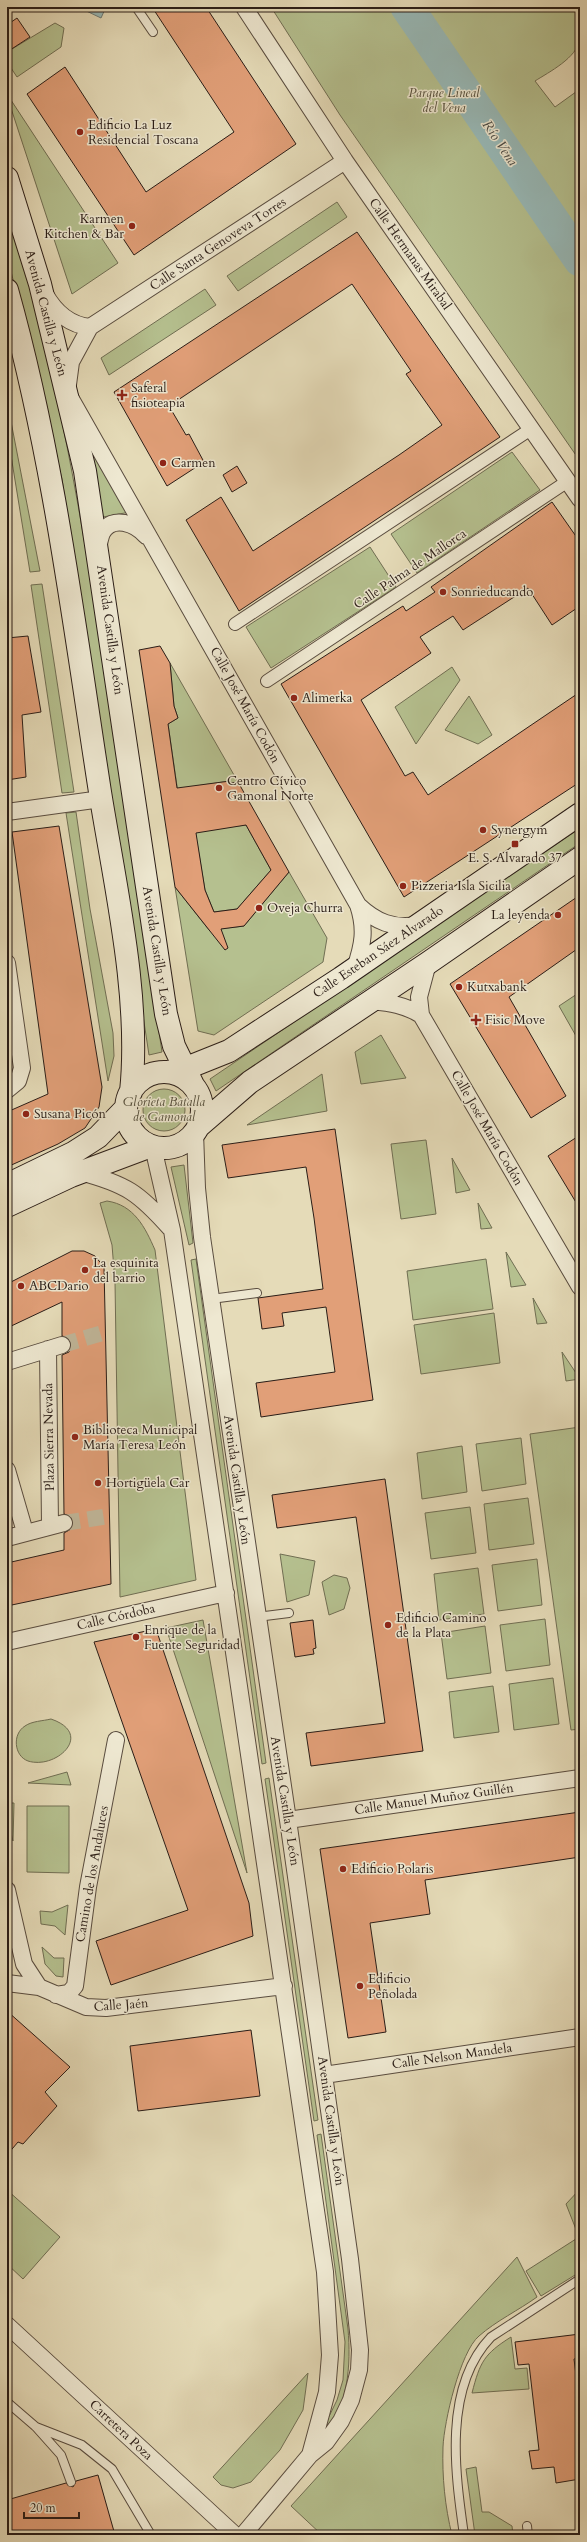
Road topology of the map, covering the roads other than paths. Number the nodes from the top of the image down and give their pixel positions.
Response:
1 (136, 7) edge
2 (244, 7) edge
3 (153, 32) dead end
4 (345, 161) junction
5 (7, 178) edge
6 (40, 284) junction
7 (7, 290) edge
8 (11, 322) edge
9 (90, 327) junction
10 (67, 392) junction
11 (531, 428) junction
12 (568, 481) junction
13 (580, 499) edge
14 (155, 546) junction
15 (98, 549) junction
16 (235, 624) dead end
17 (267, 681) dead end
18 (101, 799) junction
19 (7, 812) edge
20 (580, 814) edge
21 (580, 858) edge
22 (358, 906) junction
23 (421, 924) junction
24 (7, 963) edge
25 (428, 963) junction
26 (355, 968) junction
27 (372, 1001) junction
28 (421, 1015) junction
29 (171, 1035) junction
30 (229, 1051) junction
31 (181, 1075) junction
32 (7, 1090) edge
33 (129, 1100) junction
34 (196, 1130) junction
35 (152, 1146) junction
36 (80, 1172) junction
37 (7, 1185) edge
38 (7, 1206) edge
39 (172, 1230) junction
40 (580, 1287) edge
41 (257, 1293) dead end
42 (211, 1299) junction
43 (7, 1362) edge
44 (7, 1470) edge
45 (25, 1532) junction
46 (7, 1538) edge
47 (226, 1593) junction
48 (289, 1613) dead end
49 (257, 1617) junction
50 (7, 1642) edge
51 (116, 1740) dead end
52 (580, 1778) edge
53 (288, 1820) junction
54 (7, 1890) edge
55 (7, 1984) edge
56 (284, 1986) junction
57 (39, 1987) junction
58 (56, 1995) junction
59 (580, 2037) edge
60 (324, 2075) junction
61 (580, 2279) edge
62 (7, 2325) edge
63 (7, 2402) edge
64 (36, 2427) junction
65 (310, 2455) junction
66 (71, 2482) dead end
67 (150, 2535) edge
68 (235, 2535) edge
69 (243, 2535) edge
70 (464, 2535) edge

1 - 3 lane
2 - 4 street, Calle Hermanas Mirabal
4 - 9 street, Calle Santa Genoveva Torres
4 - 11 street, Calle Hermanas Mirabal
5 - 6 main road, Avenida Castilla y León
6 - 9 street
6 - 10 main road, Avenida Castilla y León
7 - 8 main road
8 - 18 main road
9 - 10 street, Calle Santa Genoveva Torres
10 - 14 street, Calle José María Codón
10 - 15 main road, Avenida Castilla y León
11 - 12 street, Calle Hermanas Mirabal
11 - 16 street
12 - 13 street, Calle Hermanas Mirabal
12 - 17 street, Calle Palma de Mallorca
14 - 15 street, Calle José María Codón
14 - 22 street, Calle José María Codón
15 - 29 main road, Avenida Castilla y León
18 - 19 street
18 - 33 main road
20 - 23 main road, Calle Esteban Sáez Alvarado
21 - 25 main road
22 - 23 street, Calle José María Codón
22 - 26 street, Calle José María Codón
23 - 26 main road, Calle Esteban Sáez Alvarado
24 - 32 street
25 - 27 main road
25 - 28 street, Calle José María Codón
26 - 30 main road, Calle Esteban Sáez Alvarado
27 - 28 street
27 - 34 main road
28 - 40 street, Calle José María Codón
29 - 30 main road
29 - 31 main road, Avenida Castilla y León
30 - 31 main road, Calle Esteban Sáez Alvarado
31 - 33 main road
31 - 34 main road
33 - 35 main road
33 - 37 main road
34 - 35 main road
34 - 42 street, Avenida Castilla y León
35 - 36 main road
35 - 39 street, Avenida Castilla y León
36 - 38 main road
36 - 39 street
39 - 47 street, Avenida Castilla y León
41 - 42 lane
42 - 49 street, Avenida Castilla y León
43 - 45 street, Plaza Sierra Nevada
44 - 45 street
45 - 46 street, Plaza Sierra Nevada
47 - 50 street, Calle Córdoba
47 - 56 street, Avenida Castilla y León
48 - 49 lane
49 - 53 street, Avenida Castilla y León
51 - 58 street, Camino de los Andaluces
52 - 53 street, Calle Manuel Muñoz Guillén
53 - 60 street, Avenida Castilla y León
54 - 57 street
55 - 57 street
56 - 58 street, Calle Jaén
56 - 65 street, Avenida Castilla y León
57 - 58 street, Calle Jaén
59 - 60 street, Calle Nelson Mandela
60 - 65 street, Avenida Castilla y León
61 - 70 lane
62 - 68 street, Carretera Poza
63 - 64 lane
64 - 66 lane
64 - 67 lane
65 - 69 street, Avenida Castilla y León

